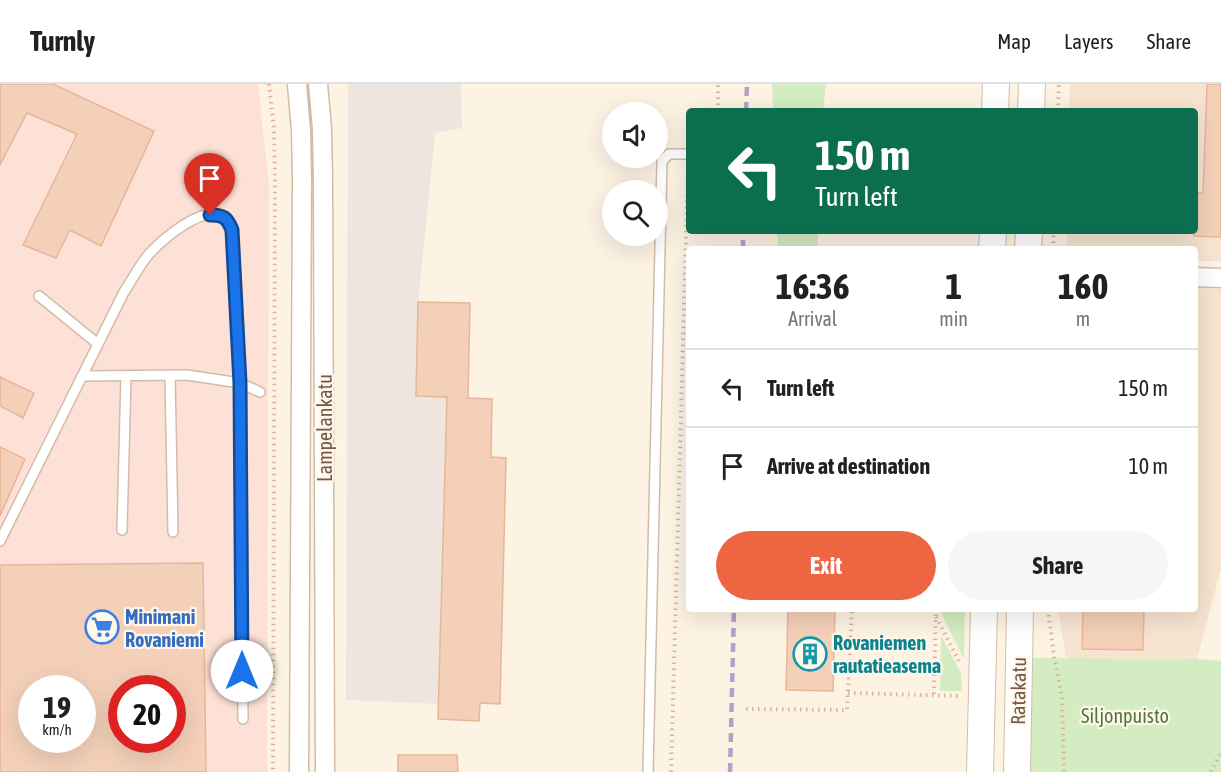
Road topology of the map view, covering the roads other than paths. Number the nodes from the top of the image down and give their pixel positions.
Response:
1 (297, 84) edge
2 (318, 84) edge
3 (996, 84) edge
4 (1032, 84) edge
5 (995, 108) edge
6 (1031, 108) edge
7 (686, 155) edge
8 (1198, 277) edge
9 (1221, 278) edge
10 (39, 296) dead end
11 (99, 344) junction
12 (170, 375) junction
13 (82, 376) junction
14 (126, 376) junction
15 (240, 383) junction
16 (260, 392) dead end
17 (122, 530) dead end
18 (173, 532) dead end
19 (0, 541) edge
20 (984, 612) edge
21 (1020, 612) edge
22 (243, 719) dead end
23 (300, 772) edge
24 (325, 772) edge
25 (648, 772) edge
26 (980, 772) edge
27 (1017, 772) edge

1 - 23 street, Lampelankatu
2 - 24 street, Lampelankatu
3 - 5 main road
4 - 6 main road
7 - 25 lane
8 - 9 street
10 - 11 lane
11 - 13 lane
11 - 15 lane
12 - 14 lane
12 - 15 lane
12 - 18 lane
13 - 14 lane
13 - 19 lane
14 - 17 lane
15 - 16 lane
15 - 22 lane
20 - 26 main road, Ratakatu
21 - 27 main road, Ratakatu

